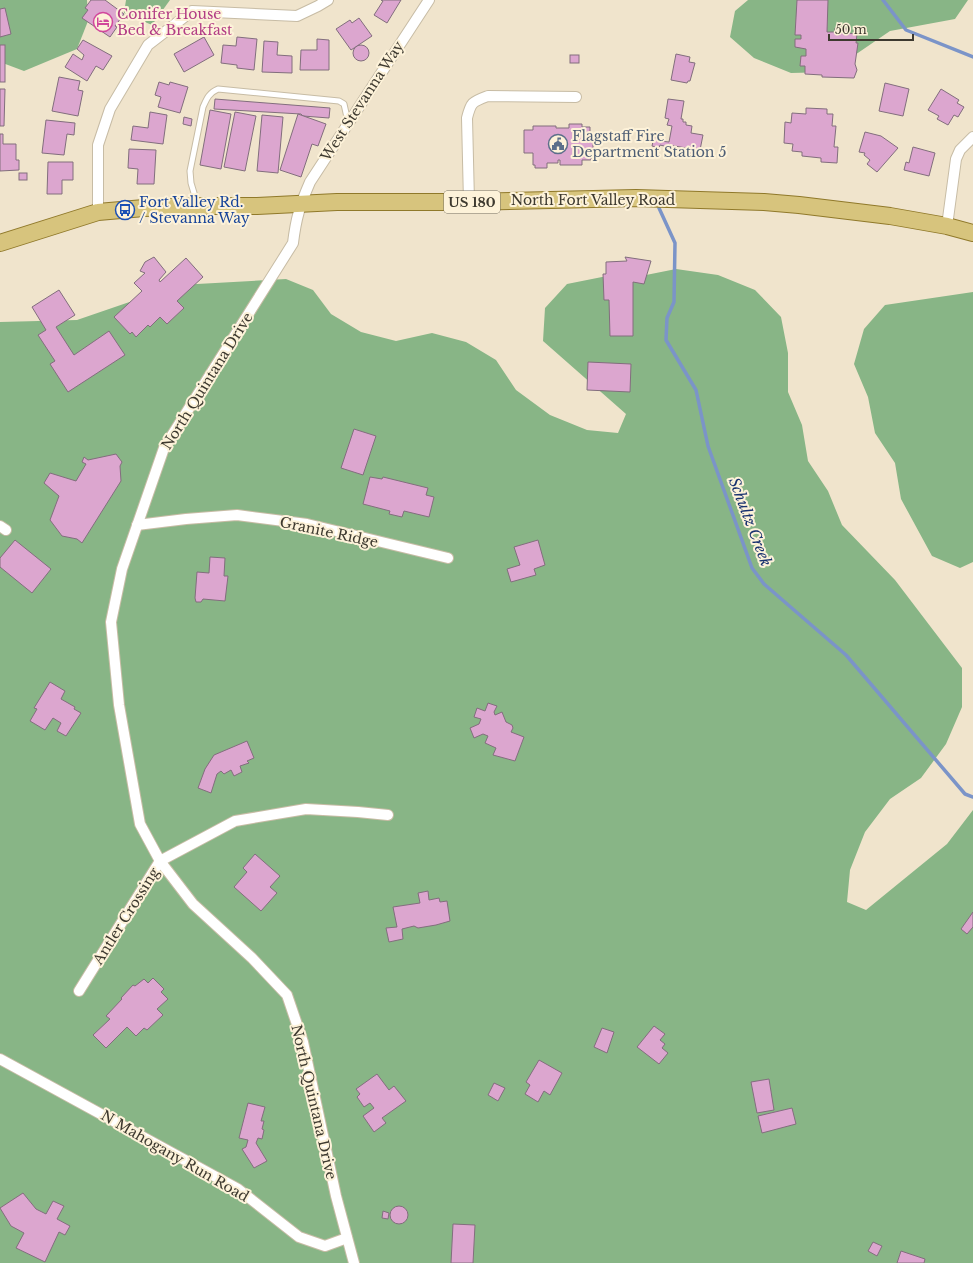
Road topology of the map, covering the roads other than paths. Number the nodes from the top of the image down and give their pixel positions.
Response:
1 (328, 0) edge
2 (429, 0) edge
3 (576, 97) dead end
4 (348, 122) junction
5 (973, 137) edge
6 (469, 202) junction
7 (300, 204) junction
8 (198, 206) junction
9 (98, 212) junction
10 (947, 226) junction
11 (973, 232) edge
12 (0, 243) edge
13 (137, 525) junction
14 (448, 558) dead end
15 (388, 815) dead end
16 (160, 861) junction
17 (79, 991) dead end
18 (0, 1059) edge
19 (347, 1238) junction
20 (354, 1263) edge

1 - 9 street
2 - 4 street, West Stevanna Way
3 - 6 street
4 - 7 street, West Stevanna Way
4 - 8 lane
5 - 10 street
6 - 7 main road, North Fort Valley Road / US 180
6 - 10 main road, North Fort Valley Road / US 180
7 - 8 main road, North Fort Valley Road / US 180
7 - 13 street, North Quintana Drive
8 - 9 main road, North Fort Valley Road / US 180
9 - 12 main road, North Fort Valley Road / US 180
10 - 11 main road, North Fort Valley Road / US 180
13 - 14 street, Granite Ridge
13 - 16 street, North Quintana Drive
15 - 16 street, Antler Crossing
16 - 17 street, Antler Crossing
16 - 19 street, North Quintana Drive
18 - 19 street, N Mahogany Run Road
19 - 20 street, North Quintana Drive

